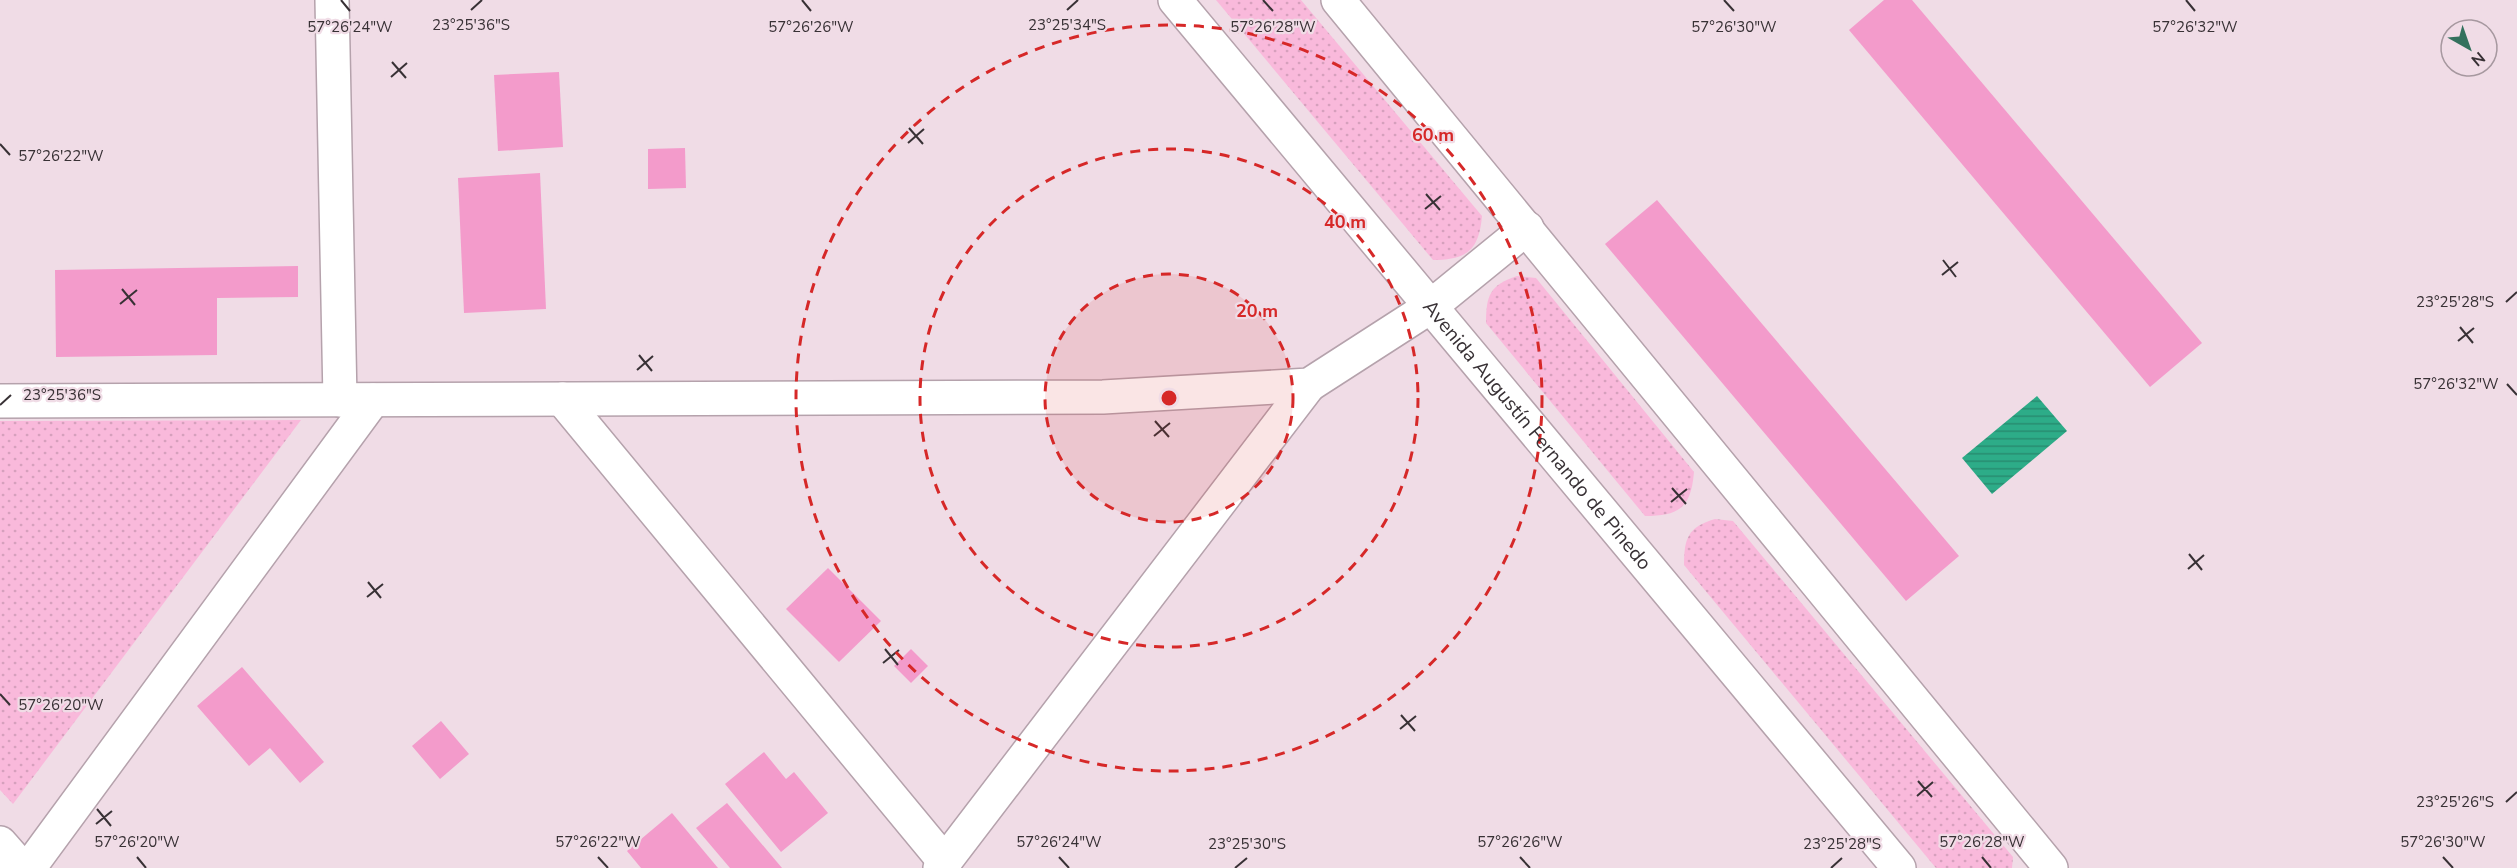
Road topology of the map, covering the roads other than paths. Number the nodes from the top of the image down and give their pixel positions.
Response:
1 (332, 0) edge
2 (1175, 0) edge
3 (1338, 0) edge
4 (1527, 228) junction
5 (1430, 307) junction
6 (1309, 385) junction
7 (562, 399) junction
8 (340, 400) junction
9 (373, 400) junction
10 (0, 401) edge
11 (0, 843) edge
12 (942, 865) edge
13 (22, 868) edge
14 (29, 868) edge
15 (1899, 868) edge
16 (2051, 868) edge

1 - 8 street
2 - 5 street, Avenida Augustín Fernando de Pinedo
3 - 4 street
4 - 5 street
4 - 16 street
5 - 6 street
5 - 15 street, Avenida Augustín Fernando de Pinedo
6 - 7 street
6 - 12 street
7 - 9 street
7 - 12 street
8 - 9 street
8 - 10 street
9 - 14 street
11 - 13 street

